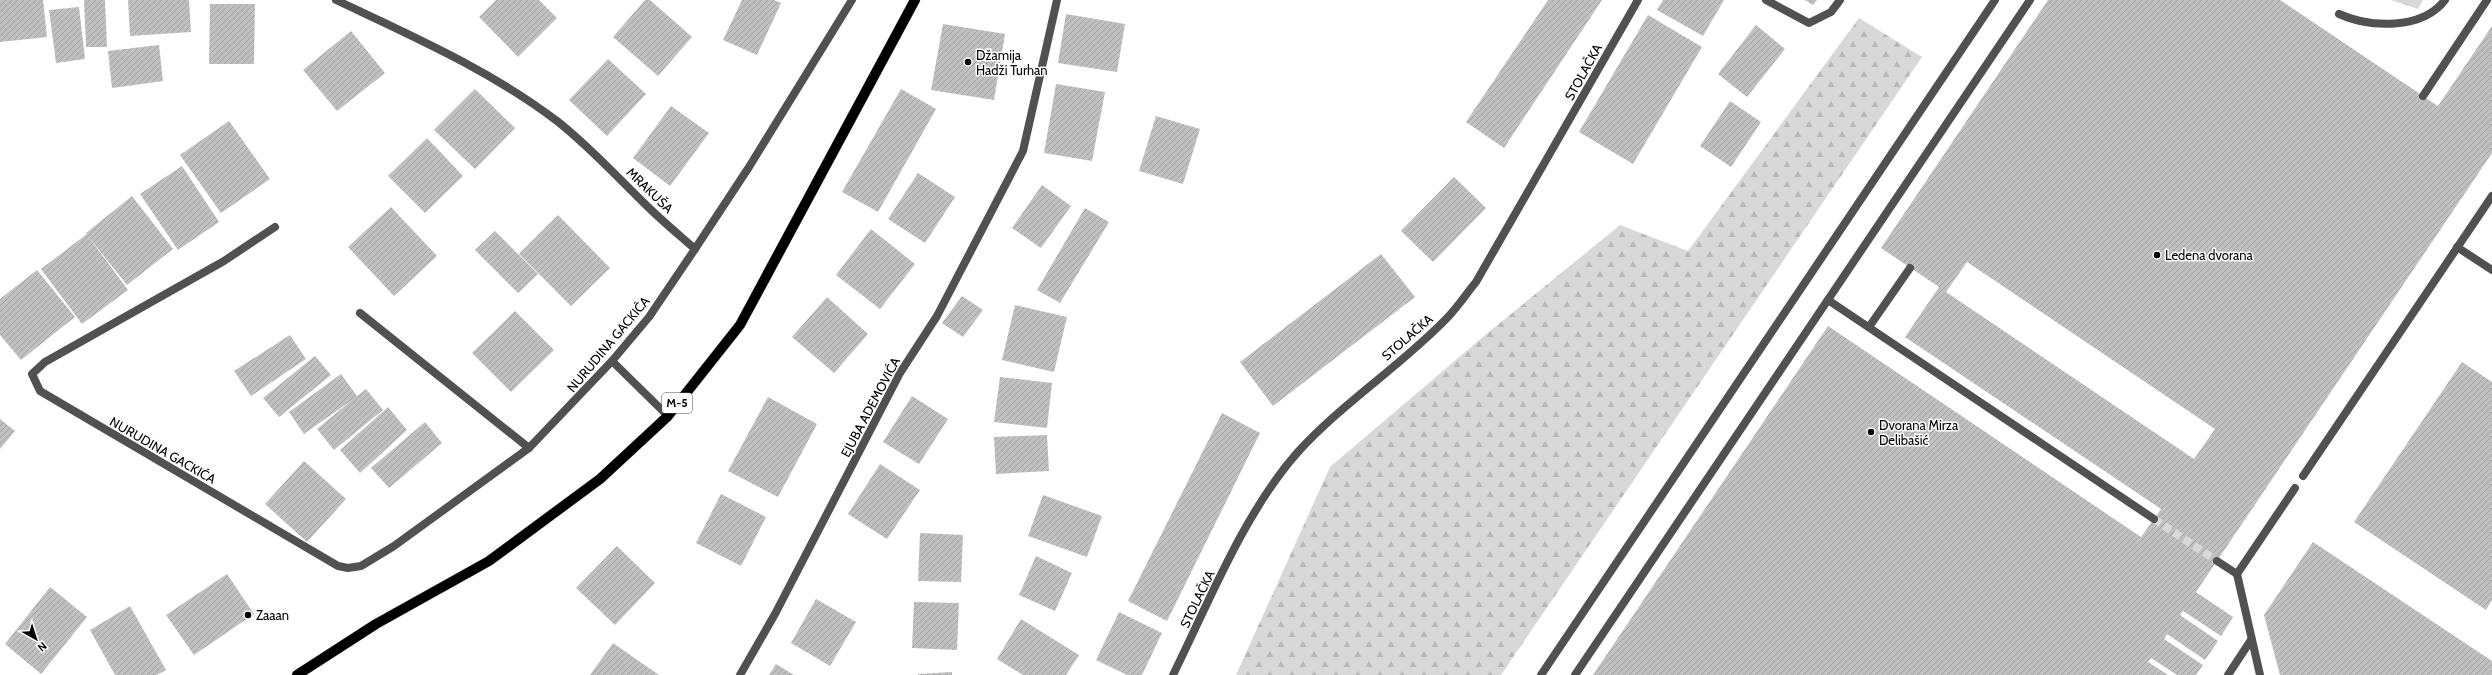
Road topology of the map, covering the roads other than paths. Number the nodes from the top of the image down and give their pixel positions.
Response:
1 (336, 0) edge
2 (852, 0) edge
3 (915, 0) edge
4 (1057, 0) edge
5 (1638, 0) edge
6 (1766, 0) edge
7 (1840, 0) edge
8 (1995, 0) edge
9 (2030, 0) edge
10 (2445, 0) edge
11 (2487, 0) edge
12 (2339, 14) dead end
13 (2423, 96) dead end
14 (2492, 196) edge
15 (275, 227) dead end
16 (2457, 247) junction
17 (695, 249) junction
18 (1910, 268) dead end
19 (2492, 270) edge
20 (1828, 300) junction
21 (360, 313) dead end
22 (1869, 327) junction
23 (612, 361) junction
24 (668, 416) junction
25 (529, 448) junction
26 (2303, 476) dead end
27 (2296, 488) dead end
28 (2154, 519) tunnel mouth
29 (2217, 560) tunnel mouth
30 (2237, 574) junction
31 (2251, 640) junction
32 (297, 675) edge
33 (740, 675) edge
34 (1173, 675) edge
35 (1541, 675) edge
36 (1575, 675) edge
37 (2228, 675) edge
38 (2260, 675) edge

1 - 17 street, MRAKUŠA
2 - 17 street
3 - 24 main road, M-5
4 - 33 street, EJUBA ADEMOVIĆA
5 - 34 street, STOLAČKA
6 - 7 street
8 - 35 street
9 - 20 street
10 - 12 street
11 - 13 street
14 - 16 street
15 - 25 street, NURUDINA GACKIĆA
16 - 19 street
16 - 26 street
17 - 23 street, NURUDINA GACKIĆA
18 - 22 street
20 - 22 street
20 - 36 street
21 - 25 street
22 - 28 street
23 - 24 street
23 - 25 street, NURUDINA GACKIĆA
24 - 32 main road, M-5
27 - 30 street
29 - 30 street
30 - 31 street
31 - 37 street
31 - 38 street

